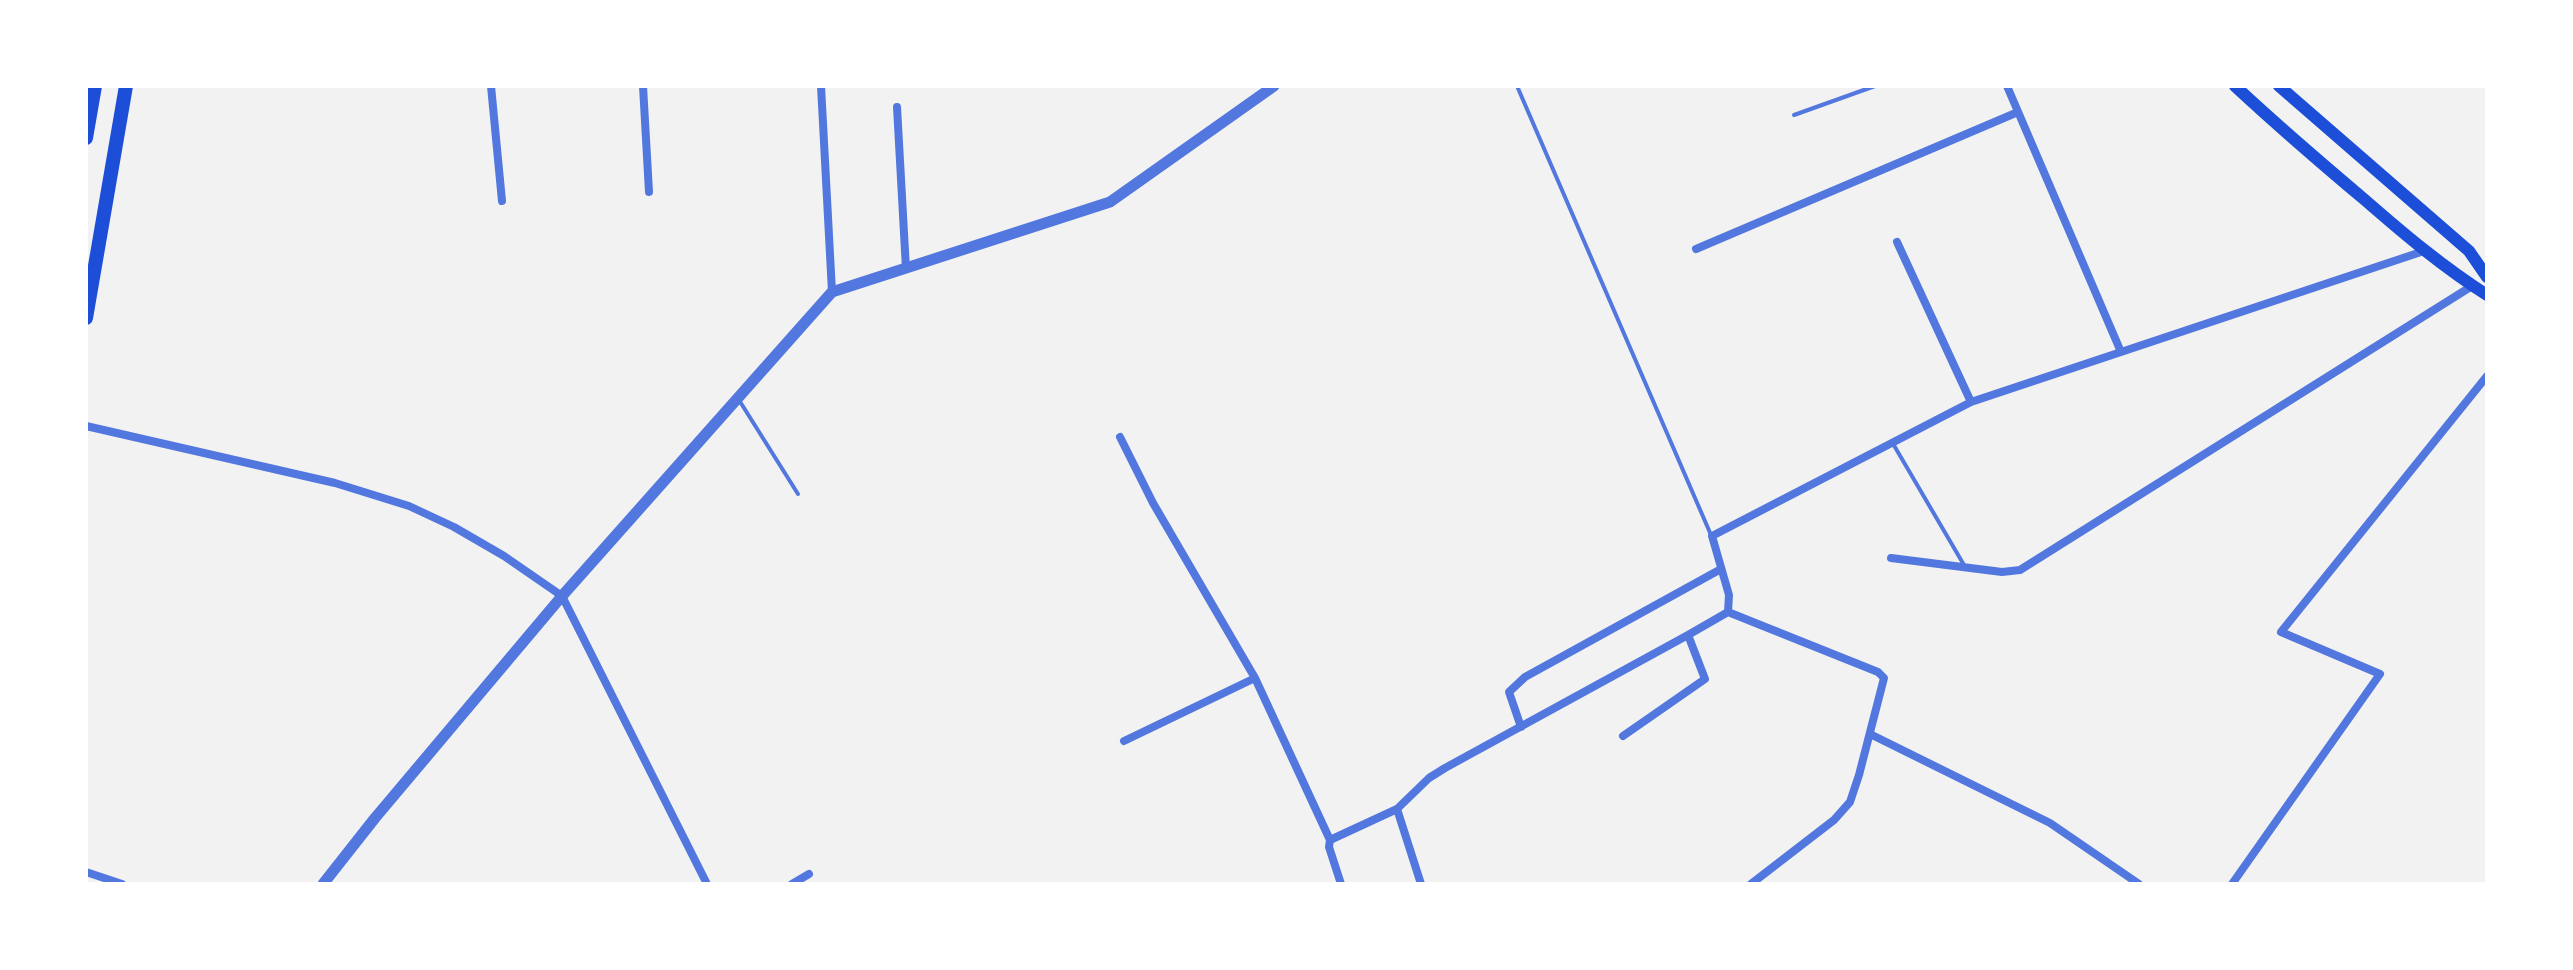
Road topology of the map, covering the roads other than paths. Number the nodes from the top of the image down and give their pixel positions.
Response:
1 (95, 86) edge
2 (126, 86) edge
3 (491, 86) edge
4 (643, 86) edge
5 (821, 86) edge
6 (1274, 86) edge
7 (1517, 86) edge
8 (1875, 86) edge
9 (2007, 86) edge
10 (2235, 86) edge
11 (2279, 86) edge
12 (897, 107) dead end
13 (2018, 112) junction
14 (1794, 115) dead end
15 (86, 138) edge
16 (649, 192) dead end
17 (502, 201) dead end
18 (1897, 242) dead end
19 (1696, 249) dead end
20 (2424, 251) junction
21 (906, 269) junction
22 (2487, 277) edge
23 (2472, 286) junction
24 (832, 292) junction
25 (2487, 295) edge
26 (86, 318) edge
27 (2121, 352) junction
28 (2487, 376) edge
29 (737, 398) junction
30 (1971, 402) junction
31 (86, 426) edge
32 (1120, 437) dead end
33 (1892, 442) junction
34 (798, 494) dead end
35 (1712, 536) junction
36 (1891, 558) dead end
37 (1965, 567) junction
38 (1721, 569) junction
39 (562, 596) junction
40 (1728, 612) junction
41 (1688, 635) junction
42 (1255, 678) junction
43 (1521, 727) junction
44 (1870, 734) junction
45 (1623, 736) dead end
46 (1124, 741) dead end
47 (1397, 809) junction
48 (1330, 840) junction
49 (86, 872) edge
50 (809, 874) dead end
51 (122, 884) edge
52 (323, 884) edge
53 (707, 884) edge
54 (792, 884) edge
55 (1341, 884) edge
56 (1421, 884) edge
57 (1751, 884) edge
58 (2139, 884) edge
59 (2232, 884) edge

1 - 15 highway
2 - 26 highway
3 - 17 street
4 - 16 street
5 - 24 street
6 - 21 street
7 - 35 lane
8 - 14 lane
9 - 13 street
10 - 20 main road
11 - 22 main road
12 - 21 street
13 - 19 street
13 - 27 street
18 - 30 street
20 - 23 main road
20 - 27 street
21 - 24 street
23 - 25 main road
23 - 37 street
24 - 29 street
27 - 30 street
28 - 59 street
29 - 34 lane
29 - 39 street
30 - 33 street
31 - 39 street
32 - 42 street
33 - 35 street
33 - 37 lane
35 - 38 street
36 - 37 street
38 - 40 street
38 - 43 street
39 - 52 street
39 - 53 street
40 - 41 street
40 - 44 street
41 - 43 street
41 - 45 street
42 - 46 street
42 - 48 street
43 - 47 street
44 - 57 street
44 - 58 street
47 - 48 street
47 - 56 street
48 - 55 street
49 - 51 street
50 - 54 street

